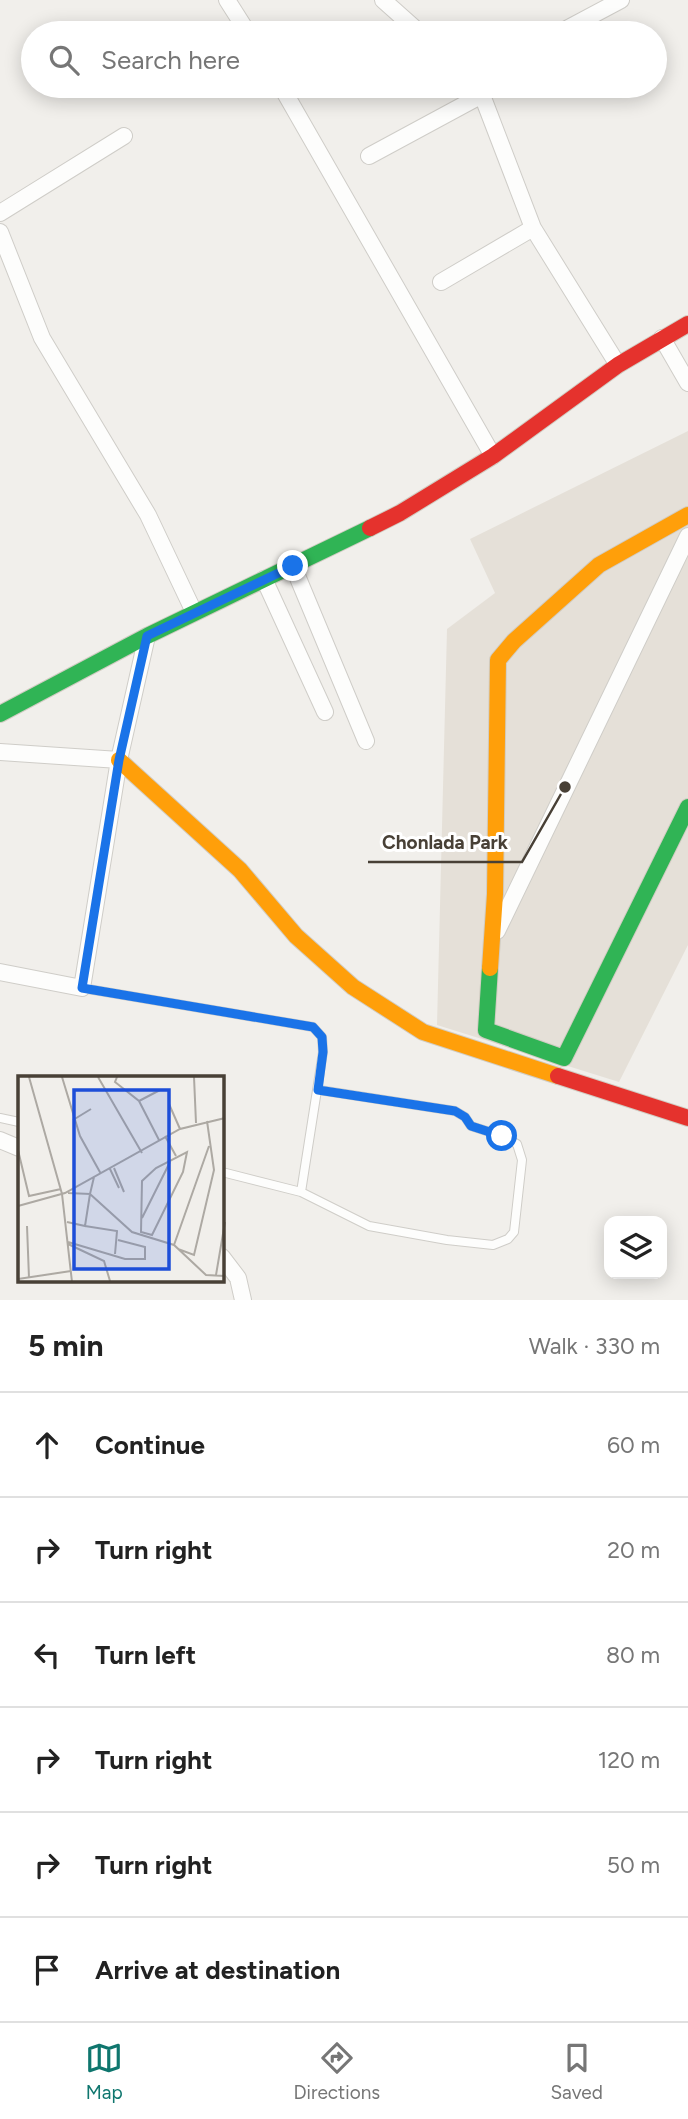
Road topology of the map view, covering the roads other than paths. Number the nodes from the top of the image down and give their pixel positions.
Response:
1 (227, 0) edge
2 (383, 0) edge
3 (621, 0) edge
4 (240, 21) edge
5 (407, 21) edge
6 (582, 21) edge
7 (288, 98) edge
8 (466, 98) edge
9 (482, 98) edge
10 (124, 136) dead end
11 (369, 156) dead end
12 (0, 213) edge
13 (533, 228) junction
14 (0, 232) edge
15 (441, 282) dead end
16 (688, 324) edge
17 (662, 338) junction
18 (618, 365) junction
19 (688, 383) edge
20 (493, 456) junction
21 (688, 515) edge
22 (688, 536) edge
23 (293, 566) junction
24 (264, 579) junction
25 (194, 612) junction
26 (147, 636) junction
27 (325, 712) dead end
28 (0, 714) edge
29 (366, 741) dead end
30 (0, 752) edge
31 (119, 760) junction
32 (688, 807) edge
33 (492, 939) junction
34 (0, 972) edge
35 (82, 988) junction
36 (318, 1090) junction
37 (0, 1118) edge
38 (688, 1118) edge
39 (18, 1122) edge
40 (0, 1140) edge
41 (18, 1148) edge
42 (224, 1173) edge
43 (301, 1192) junction
44 (224, 1259) edge
45 (243, 1300) edge

1 - 4 street
2 - 5 street
3 - 6 street
7 - 20 street
8 - 11 street
9 - 13 street
10 - 12 street
13 - 15 street
13 - 18 street
14 - 25 street
16 - 17 street
17 - 18 street
17 - 19 street
18 - 20 street
20 - 23 street
21 - 33 street
22 - 33 street
23 - 24 street
23 - 29 street
24 - 25 street
24 - 27 street
25 - 26 street
26 - 28 street
26 - 31 street
30 - 31 street
31 - 35 street
31 - 38 street
32 - 33 street
34 - 35 street
35 - 36 lane
36 - 43 lane
36 - 43 lane
37 - 39 lane
40 - 41 street
42 - 43 lane
44 - 45 street

